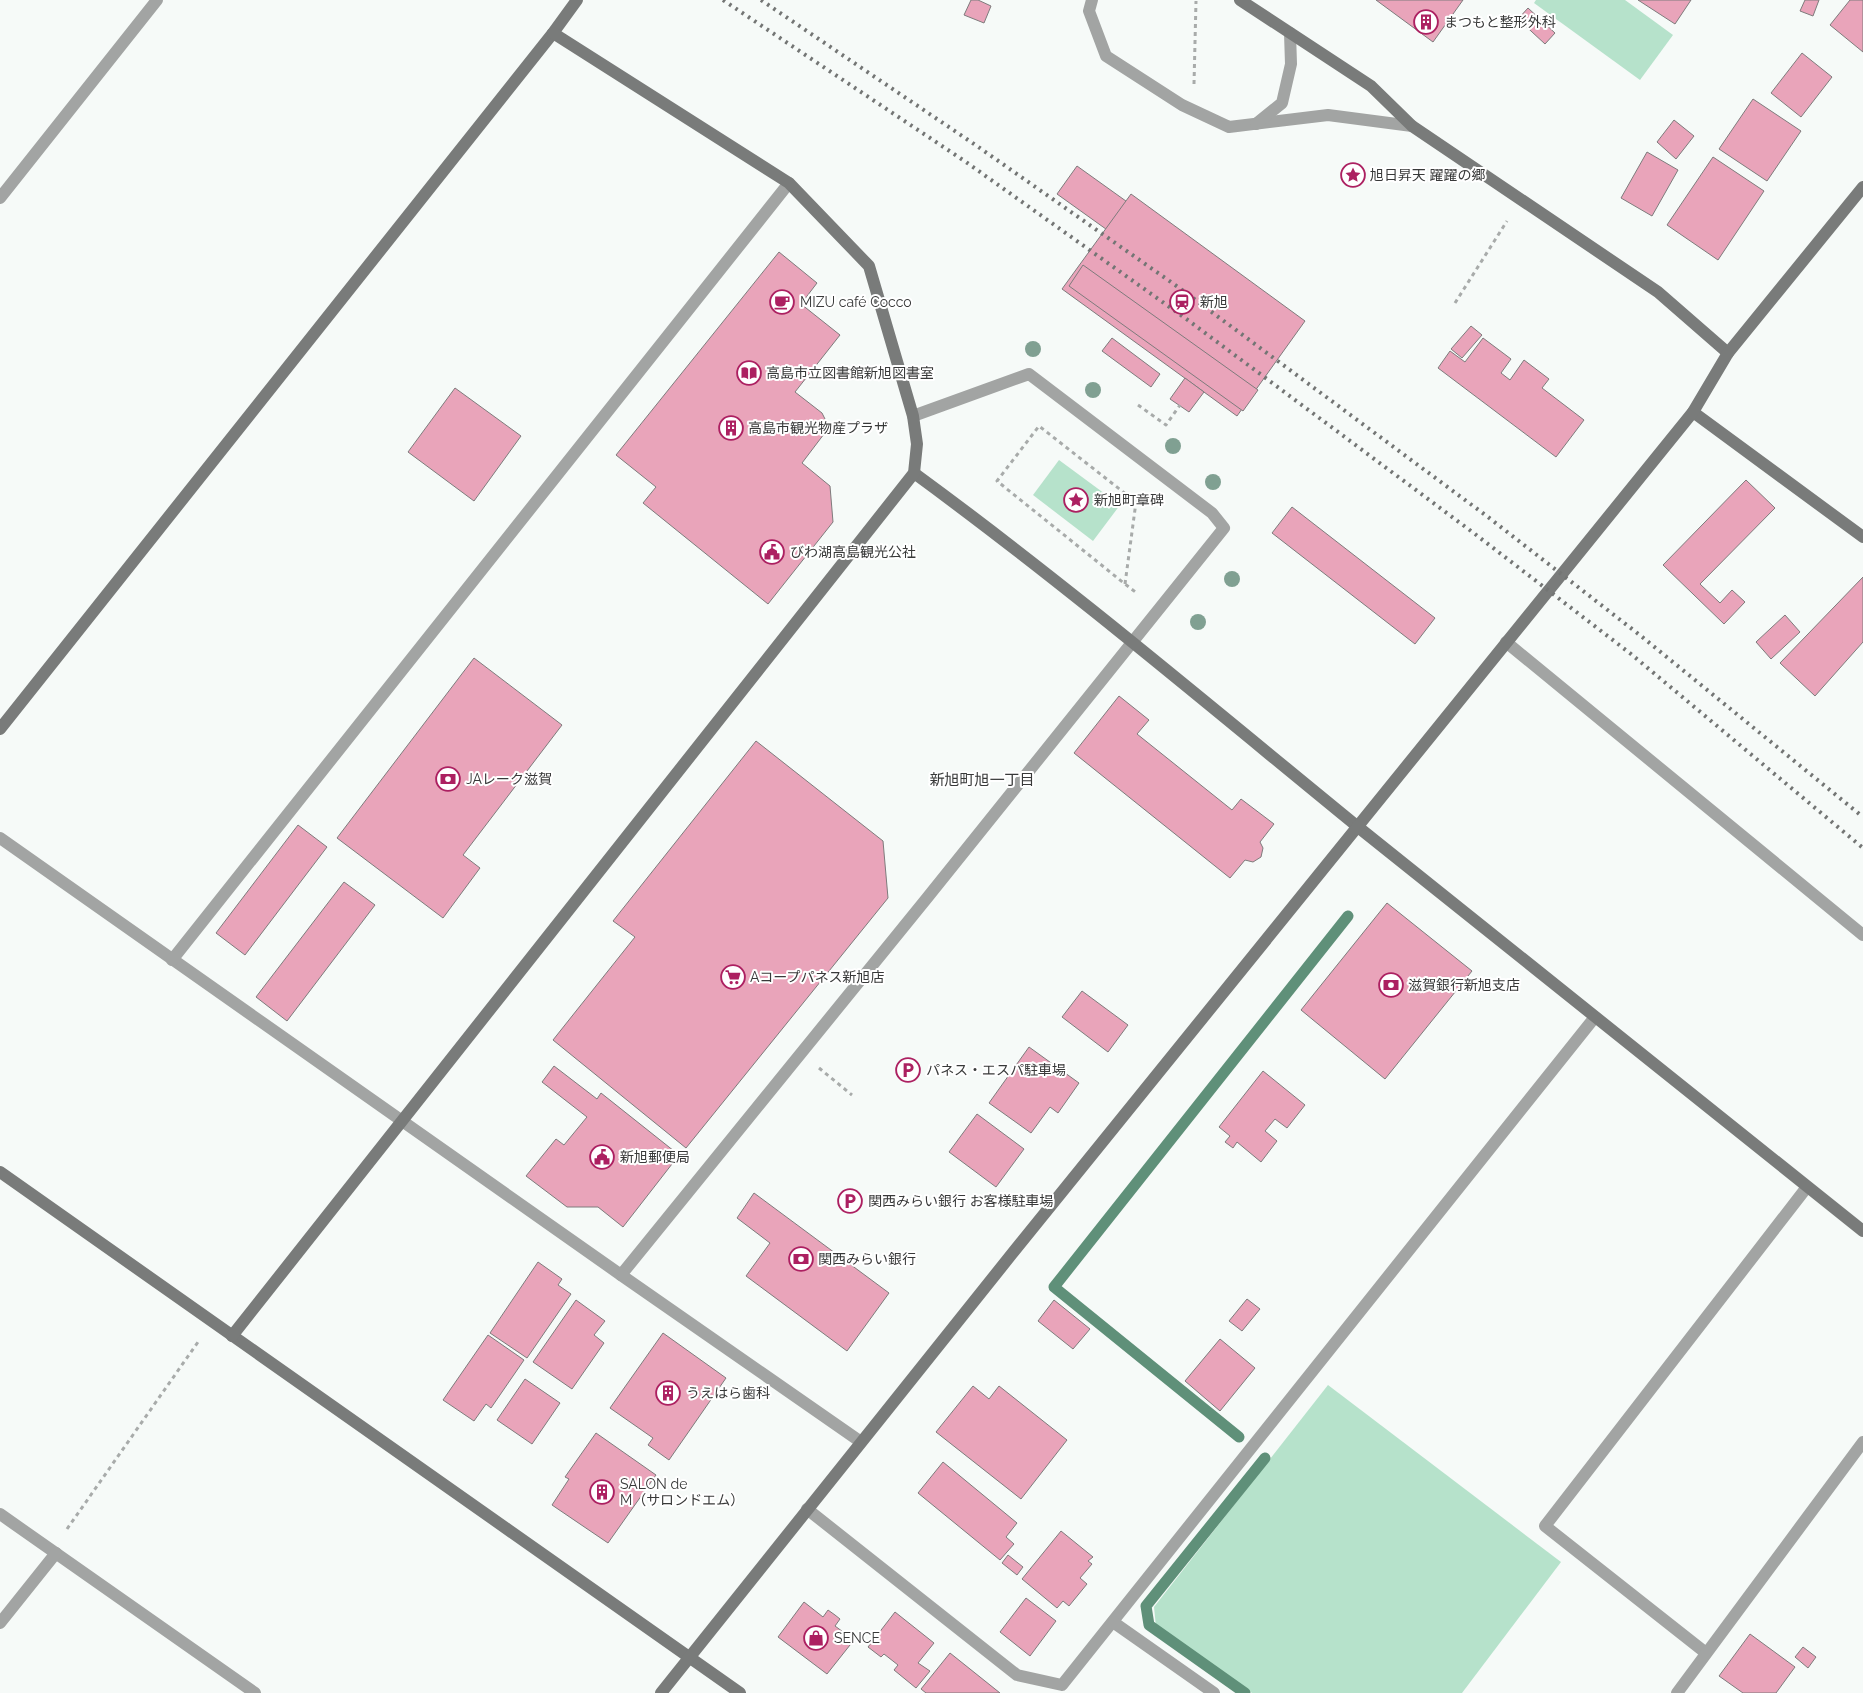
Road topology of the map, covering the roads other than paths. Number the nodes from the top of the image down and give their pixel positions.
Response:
1 (157, 0) edge
2 (577, 0) edge
3 (1092, 0) edge
4 (1240, 0) edge
5 (553, 33) junction
6 (1290, 33) junction
7 (1256, 124) junction
8 (1412, 126) junction
9 (789, 183) junction
10 (1863, 187) edge
11 (0, 198) edge
12 (1728, 353) junction
13 (1693, 412) junction
14 (913, 416) junction
15 (914, 473) junction
16 (1863, 537) edge
17 (1133, 642) junction
18 (1506, 642) junction
19 (0, 729) edge
20 (1358, 826) junction
21 (0, 838) edge
22 (1863, 935) edge
23 (172, 960) junction
24 (1595, 1017) junction
25 (402, 1121) junction
26 (0, 1172) edge
27 (1807, 1187) junction
28 (1863, 1231) edge
29 (621, 1275) junction
30 (232, 1336) junction
31 (861, 1442) junction
32 (1863, 1442) edge
33 (807, 1509) junction
34 (0, 1514) edge
35 (54, 1552) junction
36 (1113, 1622) junction
37 (0, 1623) edge
38 (1706, 1653) junction
39 (690, 1658) junction
40 (255, 1693) edge
41 (661, 1693) edge
42 (740, 1693) edge
43 (1214, 1693) edge
44 (1677, 1693) edge

1 - 11 street
2 - 5 street
3 - 7 street
4 - 6 street
5 - 9 street
5 - 19 street
6 - 7 street
6 - 8 street
7 - 8 street
8 - 12 street
9 - 14 street
9 - 23 street
10 - 12 street
12 - 13 street
13 - 16 street
13 - 18 street
14 - 15 street
14 - 17 street
15 - 17 street
15 - 25 street
17 - 20 street
17 - 29 street
18 - 20 street
18 - 22 street
20 - 24 street
20 - 31 street
21 - 23 street
23 - 25 street
24 - 27 street
24 - 36 street
25 - 29 street
25 - 30 street
26 - 30 street
27 - 28 street
27 - 38 street
29 - 31 street
30 - 39 street
31 - 33 street
32 - 38 street
33 - 36 street
33 - 39 street
34 - 35 street
35 - 37 street
35 - 40 street
36 - 43 street
38 - 44 street
39 - 41 street
39 - 42 street

